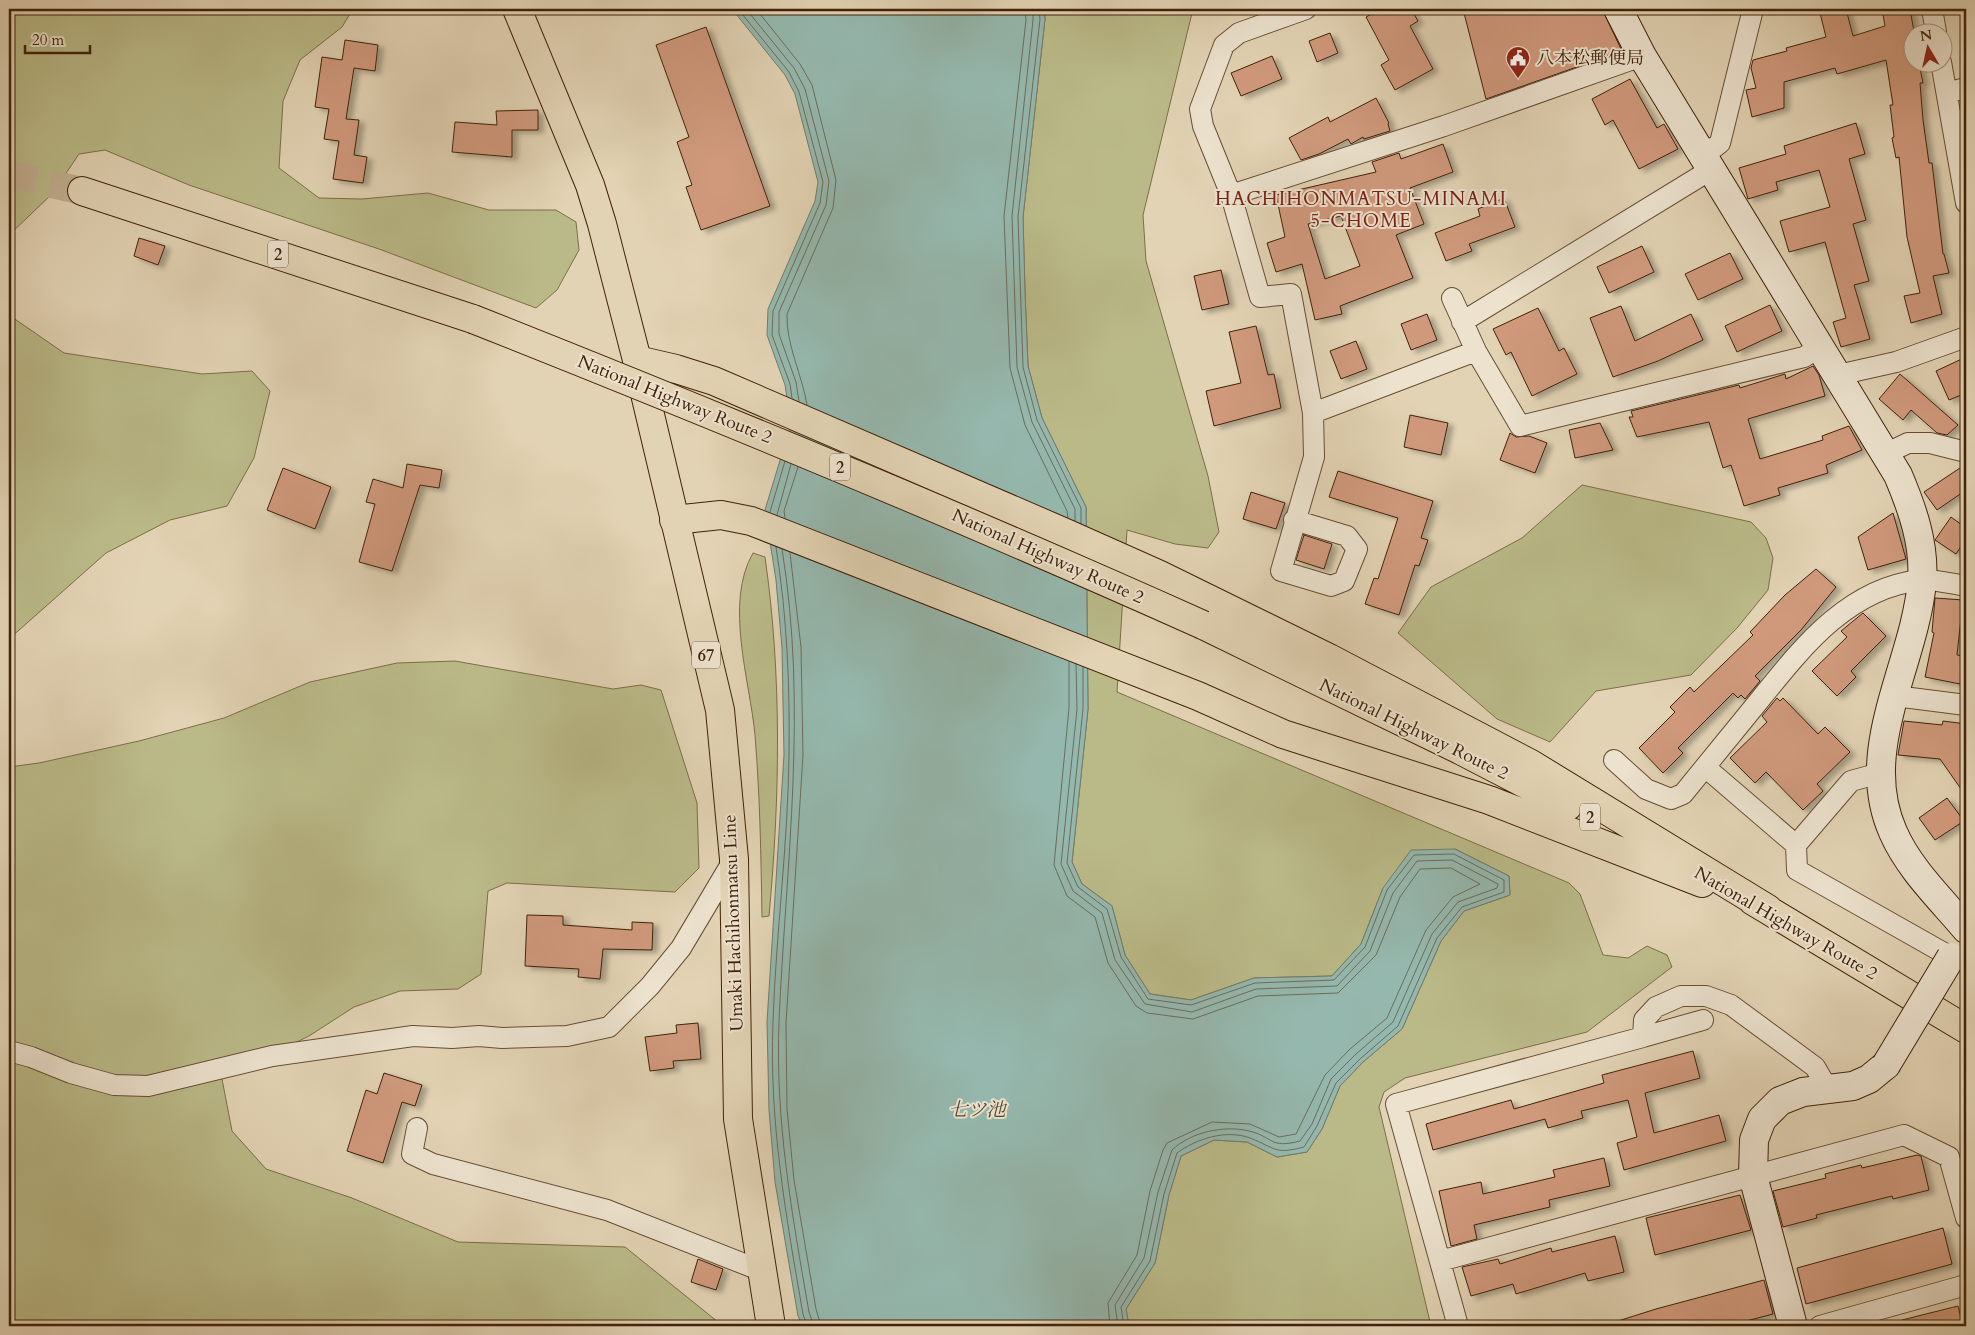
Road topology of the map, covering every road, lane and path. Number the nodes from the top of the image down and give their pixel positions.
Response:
1 (517, 9) edge
2 (1306, 9) edge
3 (1618, 9) edge
4 (1753, 9) edge
5 (1932, 9) edge
6 (1934, 22) edge
7 (1642, 56) junction
8 (1944, 72) edge
9 (1966, 88) edge
10 (1947, 93) junction
11 (1707, 162) junction
12 (82, 191) tunnel mouth
13 (1231, 195) junction
14 (1966, 203) edge
15 (1452, 298) dead end
16 (1462, 322) junction
17 (1966, 338) edge
18 (1820, 347) junction
19 (1476, 351) junction
20 (637, 360) junction
21 (1838, 375) junction
22 (1313, 414) junction
23 (1966, 452) edge
24 (1885, 454) junction
25 (674, 520) junction
26 (1294, 520) dead end
27 (1922, 580) junction
28 (1966, 586) edge
29 (1895, 696) junction
30 (1966, 706) edge
31 (1614, 760) dead end
32 (1705, 767) junction
33 (1880, 773) junction
34 (1796, 845) junction
35 (734, 859) junction
36 (1768, 908) junction
37 (1966, 929) edge
38 (1959, 948) edge
39 (1703, 1020) dead end
40 (1966, 1029) edge
41 (1643, 1037) junction
42 (9, 1051) edge
43 (1828, 1089) junction
44 (417, 1128) dead end
45 (1753, 1176) junction
46 (1966, 1218) edge
47 (1440, 1261) junction
48 (762, 1271) junction
49 (1966, 1285) edge
50 (771, 1326) edge
51 (1458, 1326) edge
52 (1793, 1326) edge
53 (1820, 1326) edge

1 - 20 main road, Umaki Hachihonmatsu Line / 67
2 - 13 street
3 - 7 street
4 - 11 street
5 - 6 street
7 - 11 street
7 - 13 street
8 - 10 street
9 - 10 street
10 - 14 street
11 - 16 street
11 - 18 street
12 - 36 main road, National Highway Route 2 / 2, bridge
13 - 22 street
15 - 16 street
16 - 19 street
17 - 21 street
18 - 19 street
18 - 21 street
19 - 22 street
20 - 25 main road, Umaki Hachihonmatsu Line / 67
20 - 36 main road
21 - 24 street
22 - 26 street
23 - 24 street
24 - 27 street
25 - 35 main road, Umaki Hachihonmatsu Line / 67
25 - 36 main road
27 - 28 street
27 - 29 street
27 - 32 street
29 - 30 street
29 - 33 street
31 - 32 street
32 - 34 street
33 - 34 street
33 - 37 street
34 - 38 street
35 - 42 street
35 - 48 main road, Umaki Hachihonmatsu Line / 67
36 - 40 main road, National Highway Route 2 / 2
38 - 43 street, bridge
39 - 41 street
41 - 43 street
41 - 47 street
43 - 45 street
44 - 48 street
45 - 46 street
45 - 47 street
45 - 52 street
47 - 51 street
48 - 50 main road, Umaki Hachihonmatsu Line / 67
49 - 53 street

